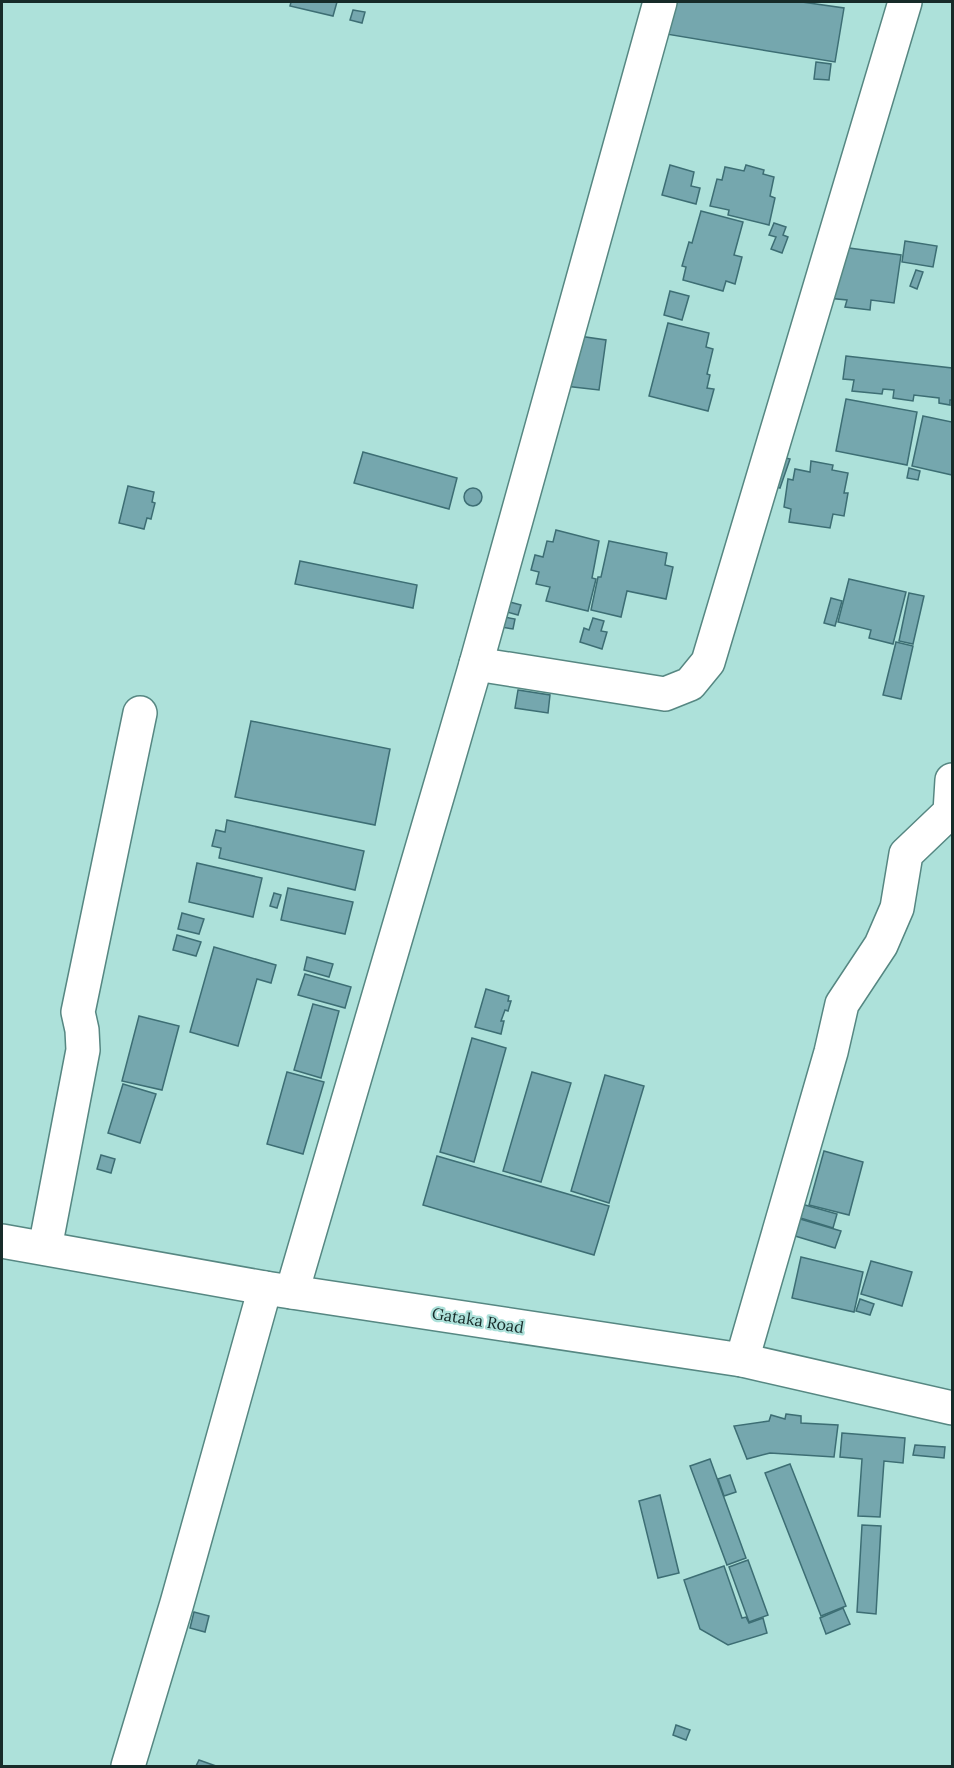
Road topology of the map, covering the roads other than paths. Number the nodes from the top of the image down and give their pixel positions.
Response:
1 (660, 2) edge
2 (905, 2) edge
3 (476, 664) junction
4 (140, 713) dead end
5 (952, 780) edge
6 (2, 1241) edge
7 (45, 1248) junction
8 (279, 1290) junction
9 (742, 1360) junction
10 (952, 1408) edge
11 (128, 1767) edge

1 - 3 street
2 - 3 street
3 - 8 street
4 - 7 street
5 - 9 street
6 - 7 street, Gataka Road
7 - 8 street, Gataka Road
8 - 9 street, Gataka Road
8 - 11 street
9 - 10 street, Gataka Road

